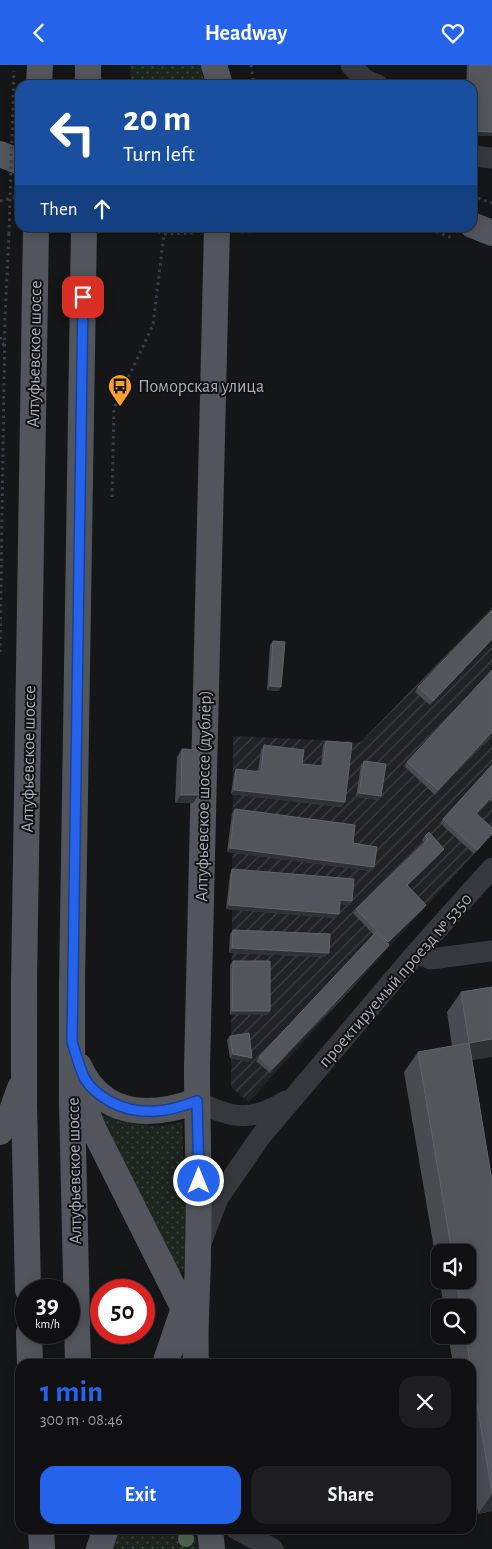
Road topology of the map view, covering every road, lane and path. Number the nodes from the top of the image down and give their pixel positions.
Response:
1 (88, 65) edge
2 (214, 65) edge
3 (252, 65) edge
4 (351, 65) edge
5 (14, 71) dead end
6 (88, 80) edge
7 (216, 80) edge
8 (218, 80) edge
9 (254, 80) edge
10 (364, 80) edge
11 (0, 154) edge
12 (477, 156) edge
13 (492, 158) edge
14 (15, 160) edge
15 (15, 197) edge
16 (477, 198) edge
17 (0, 201) edge
18 (492, 203) edge
19 (477, 227) edge
20 (84, 232) edge
21 (159, 232) edge
22 (190, 232) edge
23 (217, 232) edge
24 (492, 233) edge
25 (164, 234) junction
26 (36, 235) edge
27 (0, 337) edge
28 (5, 347) junction
29 (112, 497) dead end
30 (0, 652) edge
31 (492, 868) edge
32 (492, 951) edge
33 (416, 953) junction
34 (72, 1054) junction
35 (24, 1076) junction
36 (0, 1091) edge
37 (298, 1091) junction
38 (197, 1101) junction
39 (0, 1133) edge
40 (198, 1251) junction
41 (28, 1279) edge
42 (184, 1309) junction
43 (29, 1344) edge
44 (196, 1357) edge
45 (30, 1359) edge
46 (78, 1359) edge
47 (167, 1359) edge
48 (41, 1534) edge
49 (90, 1534) edge
50 (104, 1534) edge
51 (210, 1534) edge
52 (245, 1534) edge
53 (42, 1549) edge
54 (91, 1549) edge
55 (99, 1549) edge
56 (212, 1549) edge
57 (273, 1549) edge

1 - 6 main road
2 - 7 main road
2 - 8 main road
3 - 9 path
4 - 10 street
5 - 28 path, bridge
11 - 14 main road
12 - 13 street
15 - 17 path
16 - 18 path
19 - 24 main road
20 - 34 main road, Алтуфьевское шоссе
21 - 25 path
22 - 25 path
23 - 38 main road, Алтуфьевское шоссе (дублёр)
25 - 29 path
26 - 35 main road, Алтуфьевское шоссе
27 - 28 path
28 - 30 path
31 - 33 street, проектируемый проезд № 5350
32 - 33 street
33 - 37 street, проектируемый проезд № 5350
34 - 38 main road
34 - 42 main road
34 - 46 main road, Алтуфьевское шоссе
35 - 36 main road
35 - 39 main road
35 - 41 main road, Алтуфьевское шоссе
37 - 38 street, проектируемый проезд № 5350
37 - 40 street, проектируемый проезд № 5350
38 - 40 main road, Алтуфьевское шоссе (дублёр)
40 - 42 main road
40 - 44 main road, Алтуфьевское шоссе (дублёр)
42 - 44 main road
42 - 47 main road
43 - 45 main road
48 - 53 main road
49 - 54 main road
50 - 55 main road
51 - 56 main road
52 - 57 street

